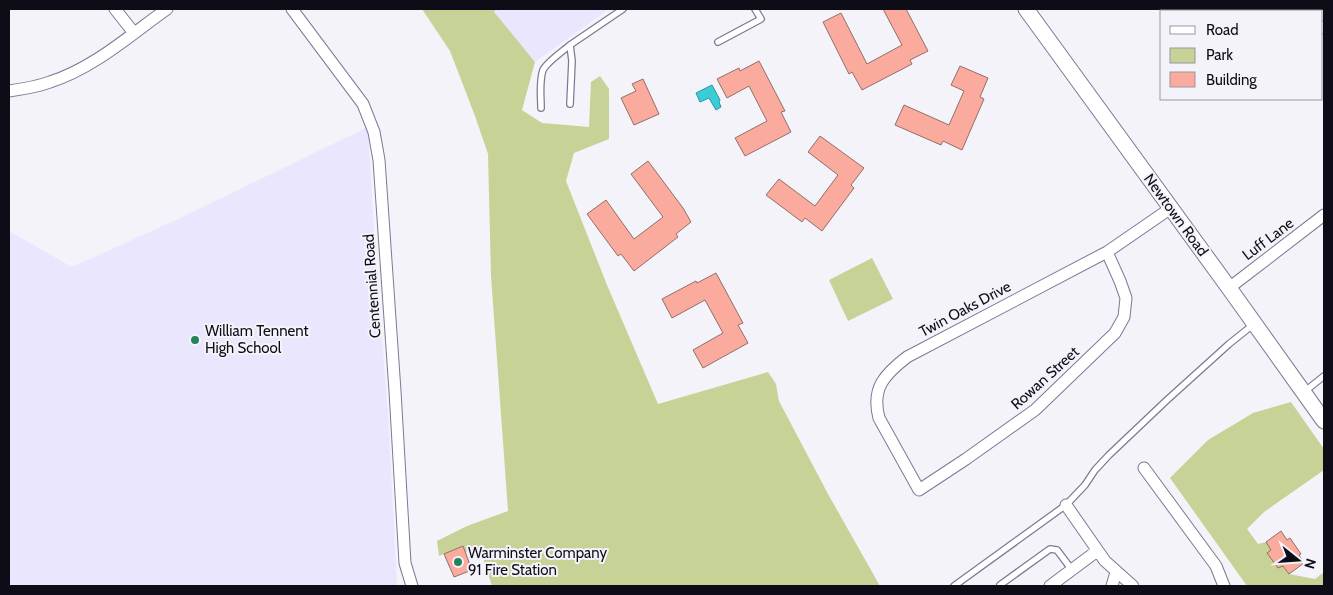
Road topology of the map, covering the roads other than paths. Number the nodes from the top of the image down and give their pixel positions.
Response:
1 (114, 9) edge
2 (167, 9) edge
3 (292, 9) edge
4 (623, 9) edge
5 (755, 9) edge
6 (1026, 9) edge
7 (134, 33) junction
8 (718, 42) dead end
9 (570, 45) junction
10 (9, 91) edge
11 (570, 104) dead end
12 (540, 108) dead end
13 (1171, 208) junction
14 (1324, 215) edge
15 (1107, 252) junction
16 (1230, 288) junction
17 (1255, 323) junction
18 (1324, 376) edge
19 (1304, 392) junction
20 (1324, 421) edge
21 (1144, 468) dead end
22 (919, 490) joint
23 (1066, 505) junction
24 (1097, 551) junction
25 (1072, 570) junction
26 (1116, 572) junction
27 (1000, 585) dead end
28 (412, 586) edge
29 (954, 586) edge
30 (1050, 586) edge
31 (1112, 586) edge
32 (1133, 586) edge
33 (1224, 586) edge

1 - 7 street
2 - 7 street
3 - 28 street, Centennial Road
4 - 9 lane
5 - 8 lane
6 - 13 street, Newtown Road
7 - 10 street
9 - 11 lane
9 - 12 lane
13 - 15 street, Twin Oaks Drive
13 - 16 street, Newtown Road
14 - 16 street, Luff Lane
15 - 22 street, Rowan Street
15 - 22 street, Twin Oaks Drive
16 - 17 street, Newtown Road
17 - 19 street, Newtown Road
17 - 23 lane
18 - 19 lane
19 - 20 street, Newtown Road
21 - 33 street
23 - 24 street
23 - 29 lane
24 - 25 street
24 - 26 street
25 - 27 lane
25 - 30 street
26 - 31 street
26 - 32 street

